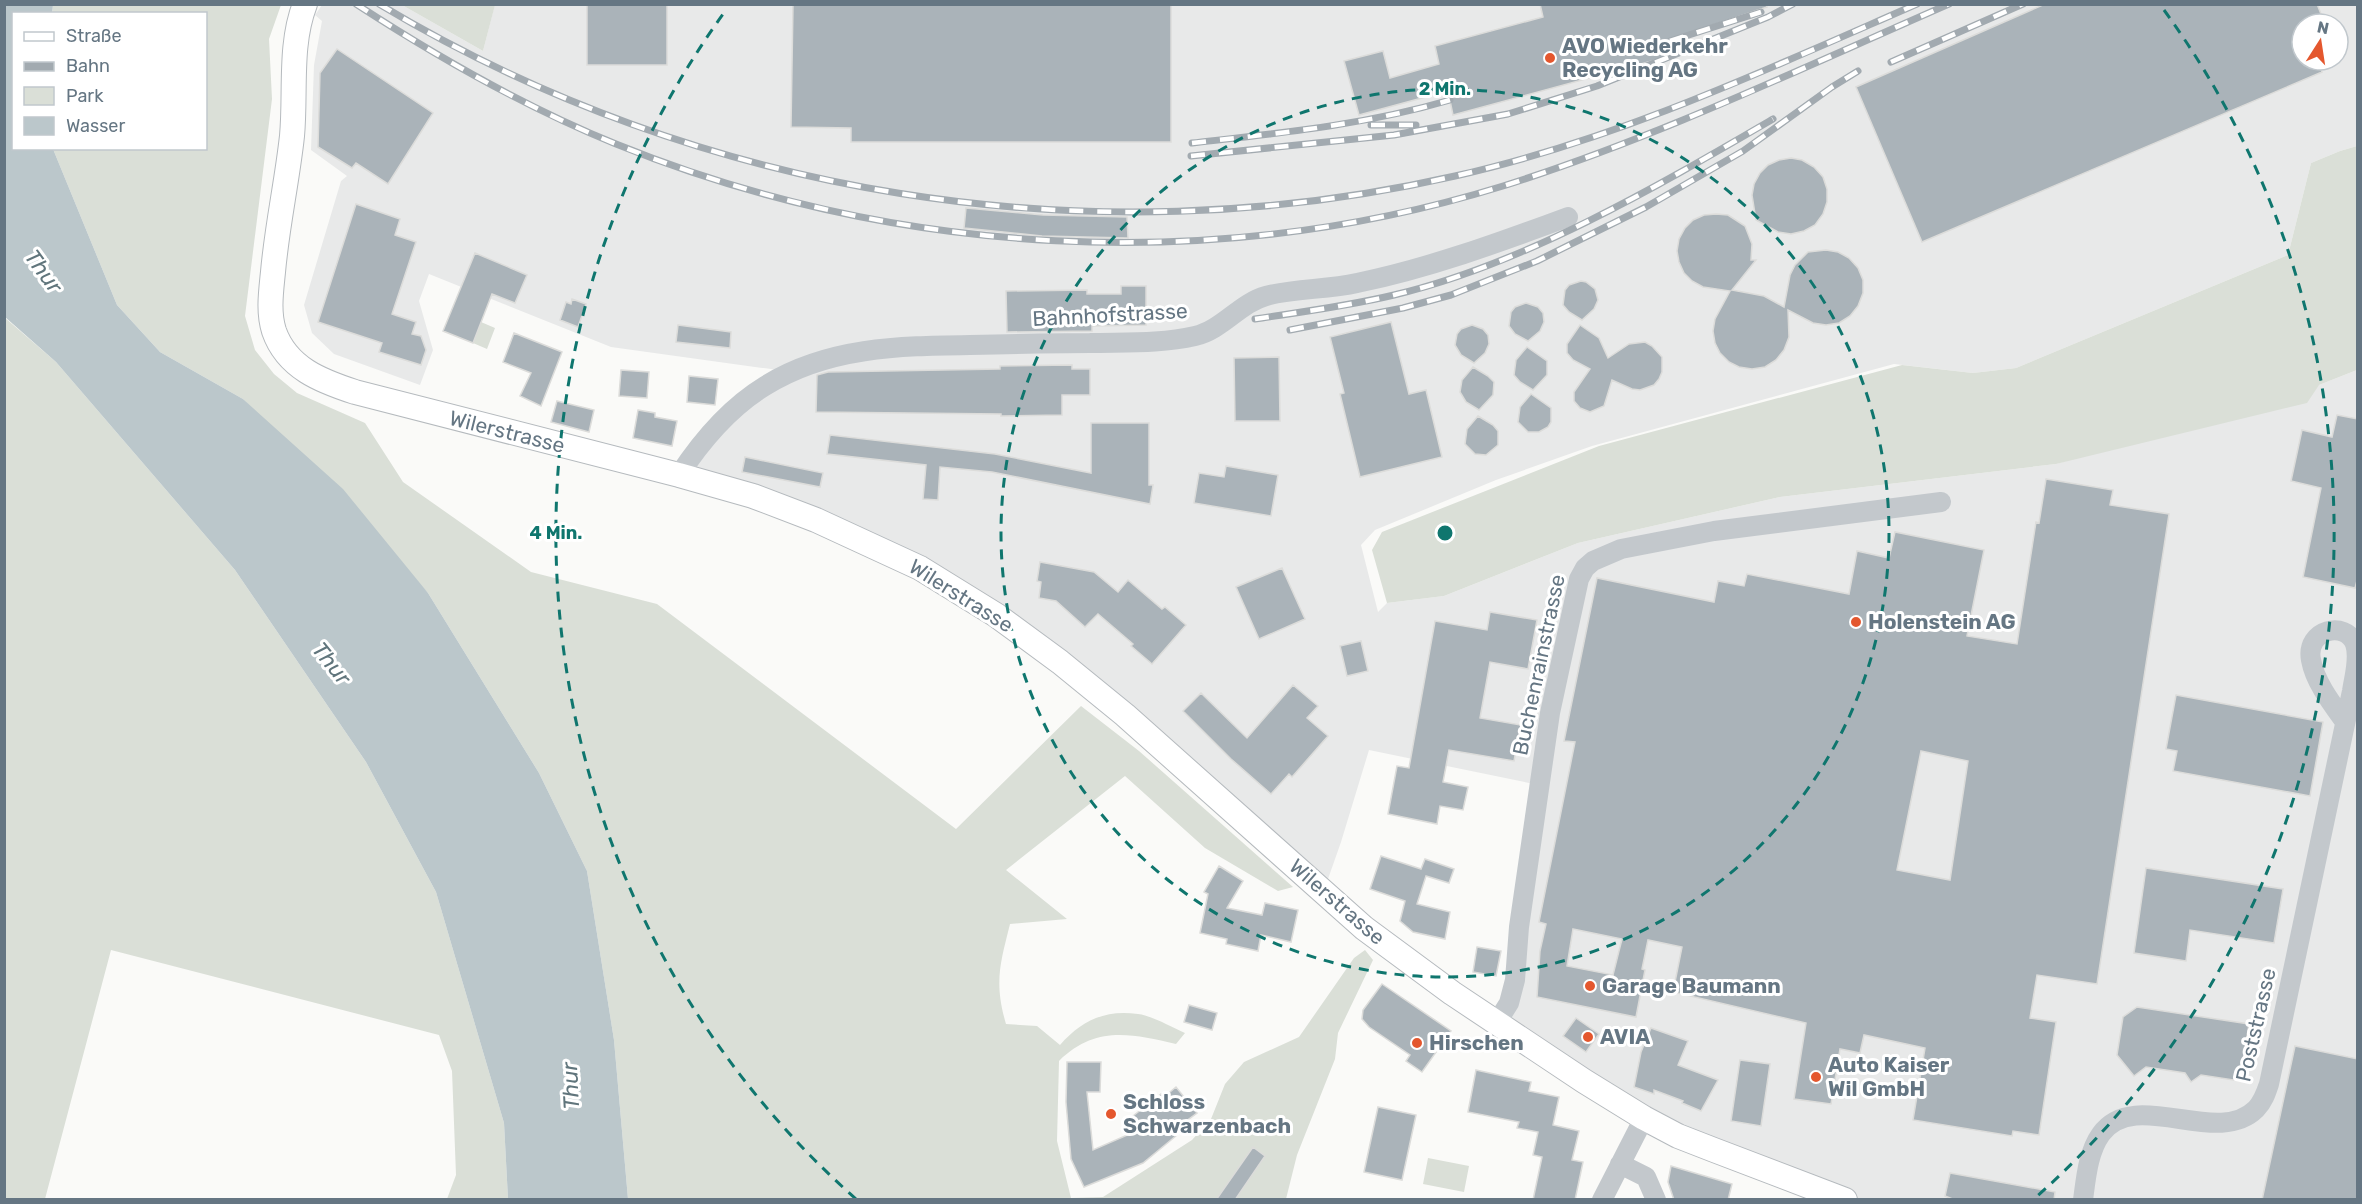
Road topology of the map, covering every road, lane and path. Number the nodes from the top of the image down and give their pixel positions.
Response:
1 (305, 4) edge
2 (1568, 218) dead end
3 (679, 475) junction
4 (1941, 502) dead end
5 (2348, 727) edge
6 (1497, 1022) junction
7 (1644, 1118) junction
8 (1620, 1164) junction
9 (1602, 1200) edge
10 (1656, 1200) edge
11 (1845, 1200) edge
12 (2083, 1200) edge

1 - 3 main road, Wilerstrasse
2 - 3 street, Bahnhofstrasse
3 - 6 main road, Wilerstrasse
4 - 6 street, Buchenrainstrasse
5 - 12 street, Poststrasse
6 - 7 main road, Wilerstrasse
7 - 8 street
7 - 11 main road, Wilerstrasse
8 - 9 street
8 - 10 street

